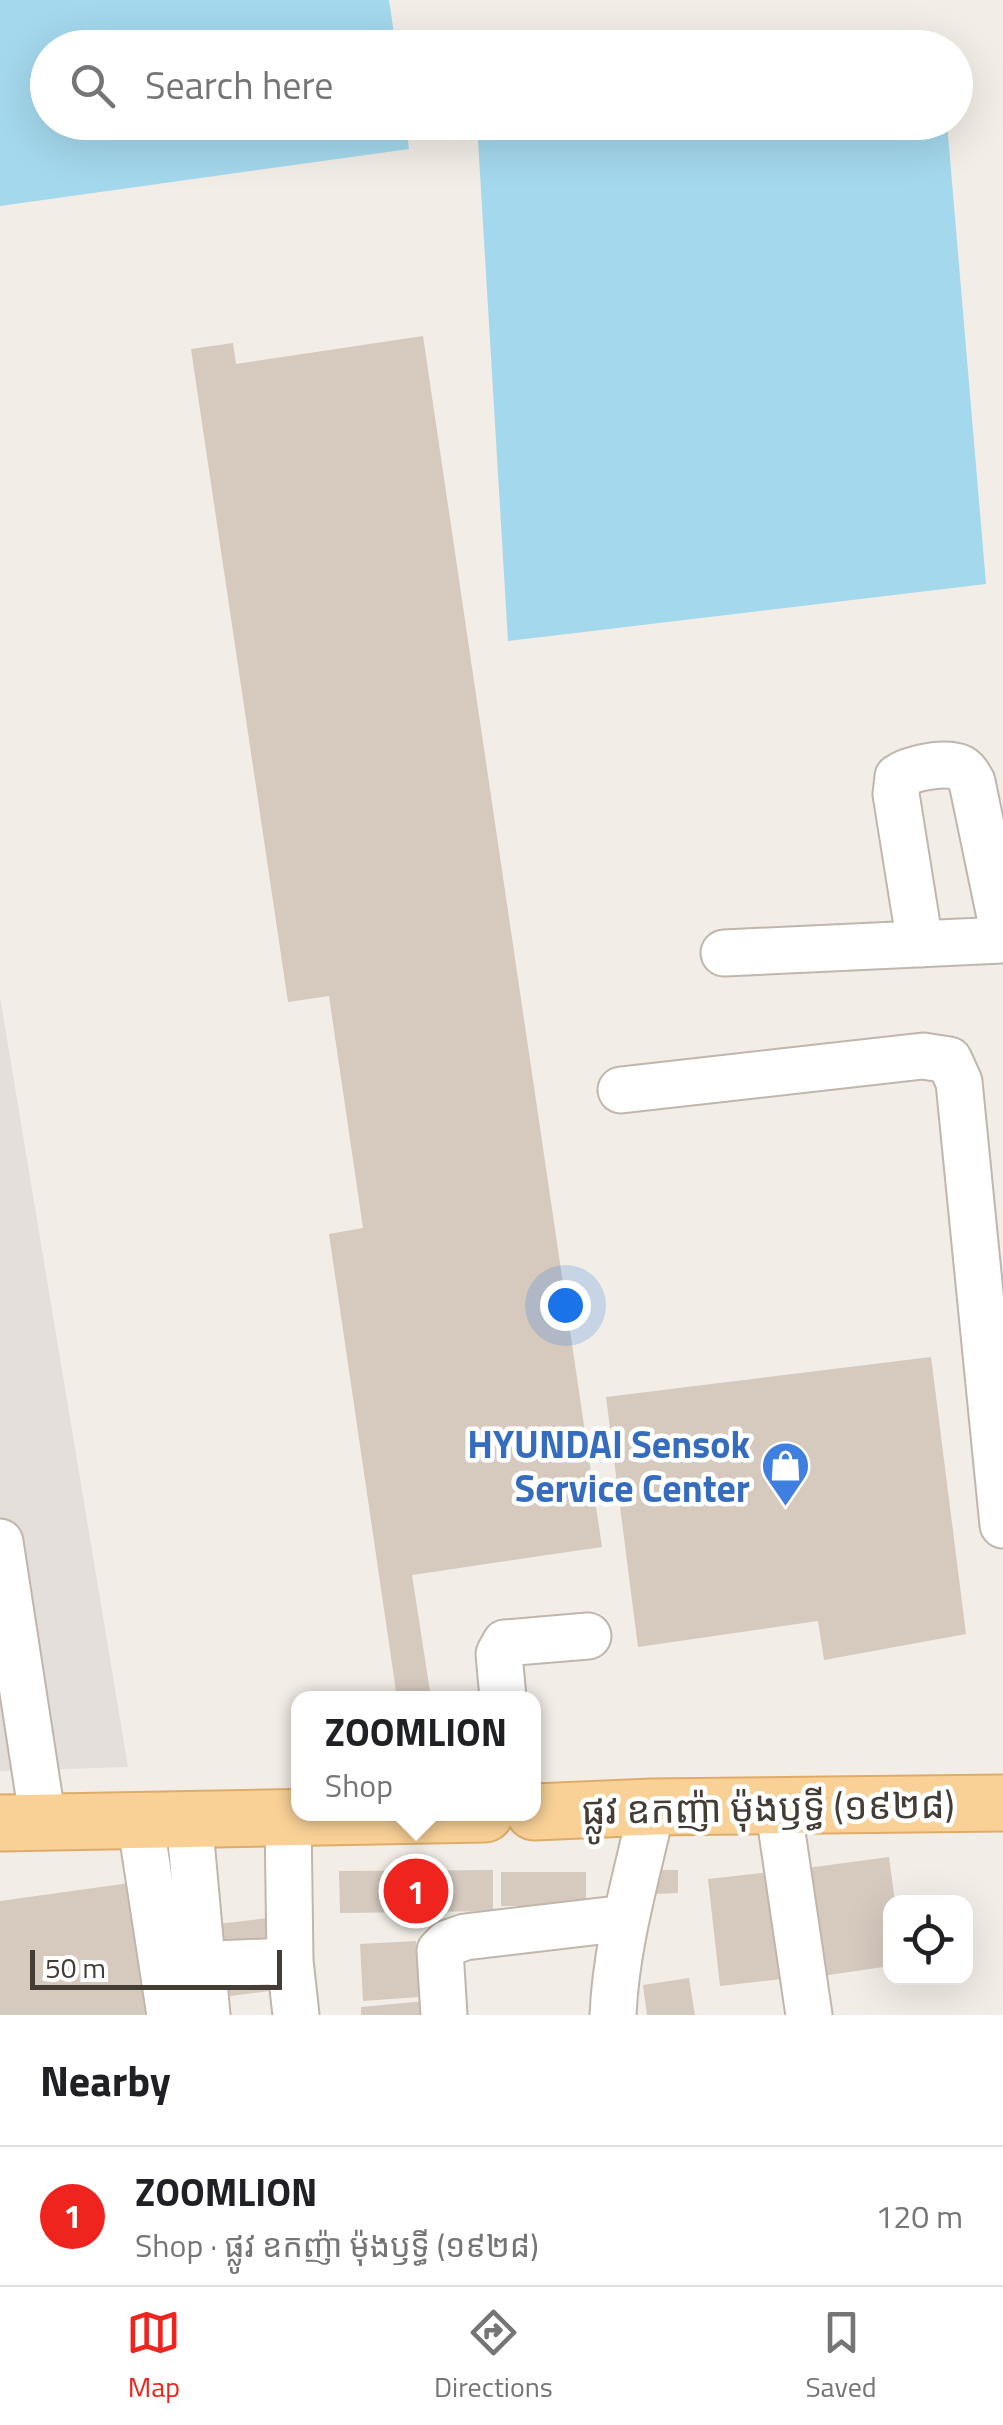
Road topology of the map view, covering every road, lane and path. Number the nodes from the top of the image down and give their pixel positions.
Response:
1 (1003, 931) edge
2 (1003, 940) edge
3 (920, 944) junction
4 (724, 953) dead end
5 (621, 1090) dead end
6 (1003, 1525) edge
7 (0, 1542) edge
8 (588, 1636) dead end
9 (502, 1691) edge
10 (1003, 1803) edge
11 (778, 1805) junction
12 (652, 1807) junction
13 (541, 1812) edge
14 (288, 1818) junction
15 (291, 1818) edge
16 (164, 1820) junction
17 (22, 1823) edge
18 (626, 1918) junction
19 (290, 1961) junction
20 (181, 1965) junction
21 (170, 2015) edge
22 (207, 2015) edge
23 (296, 2015) edge
24 (444, 2015) edge
25 (613, 2015) edge
26 (809, 2015) edge

1 - 3 street
2 - 3 street
3 - 4 street
5 - 6 street
7 - 17 street
8 - 9 street
10 - 11 main road, ផ្លូវ ឧកញ៉ា ម៉ុងឫទ្ធី (១៩២៨)
11 - 12 main road, ផ្លូវ ឧកញ៉ា ម៉ុងឫទ្ធី (១៩២៨)
11 - 26 street
12 - 13 main road, ផ្លូវ ឧកញ៉ា ម៉ុងឫទ្ធី (១៩២៨)
12 - 18 street
14 - 15 main road
14 - 16 main road
14 - 19 street
16 - 17 main road
16 - 20 street
18 - 24 street
18 - 25 street
19 - 20 street
19 - 23 street
20 - 21 street
20 - 22 street

